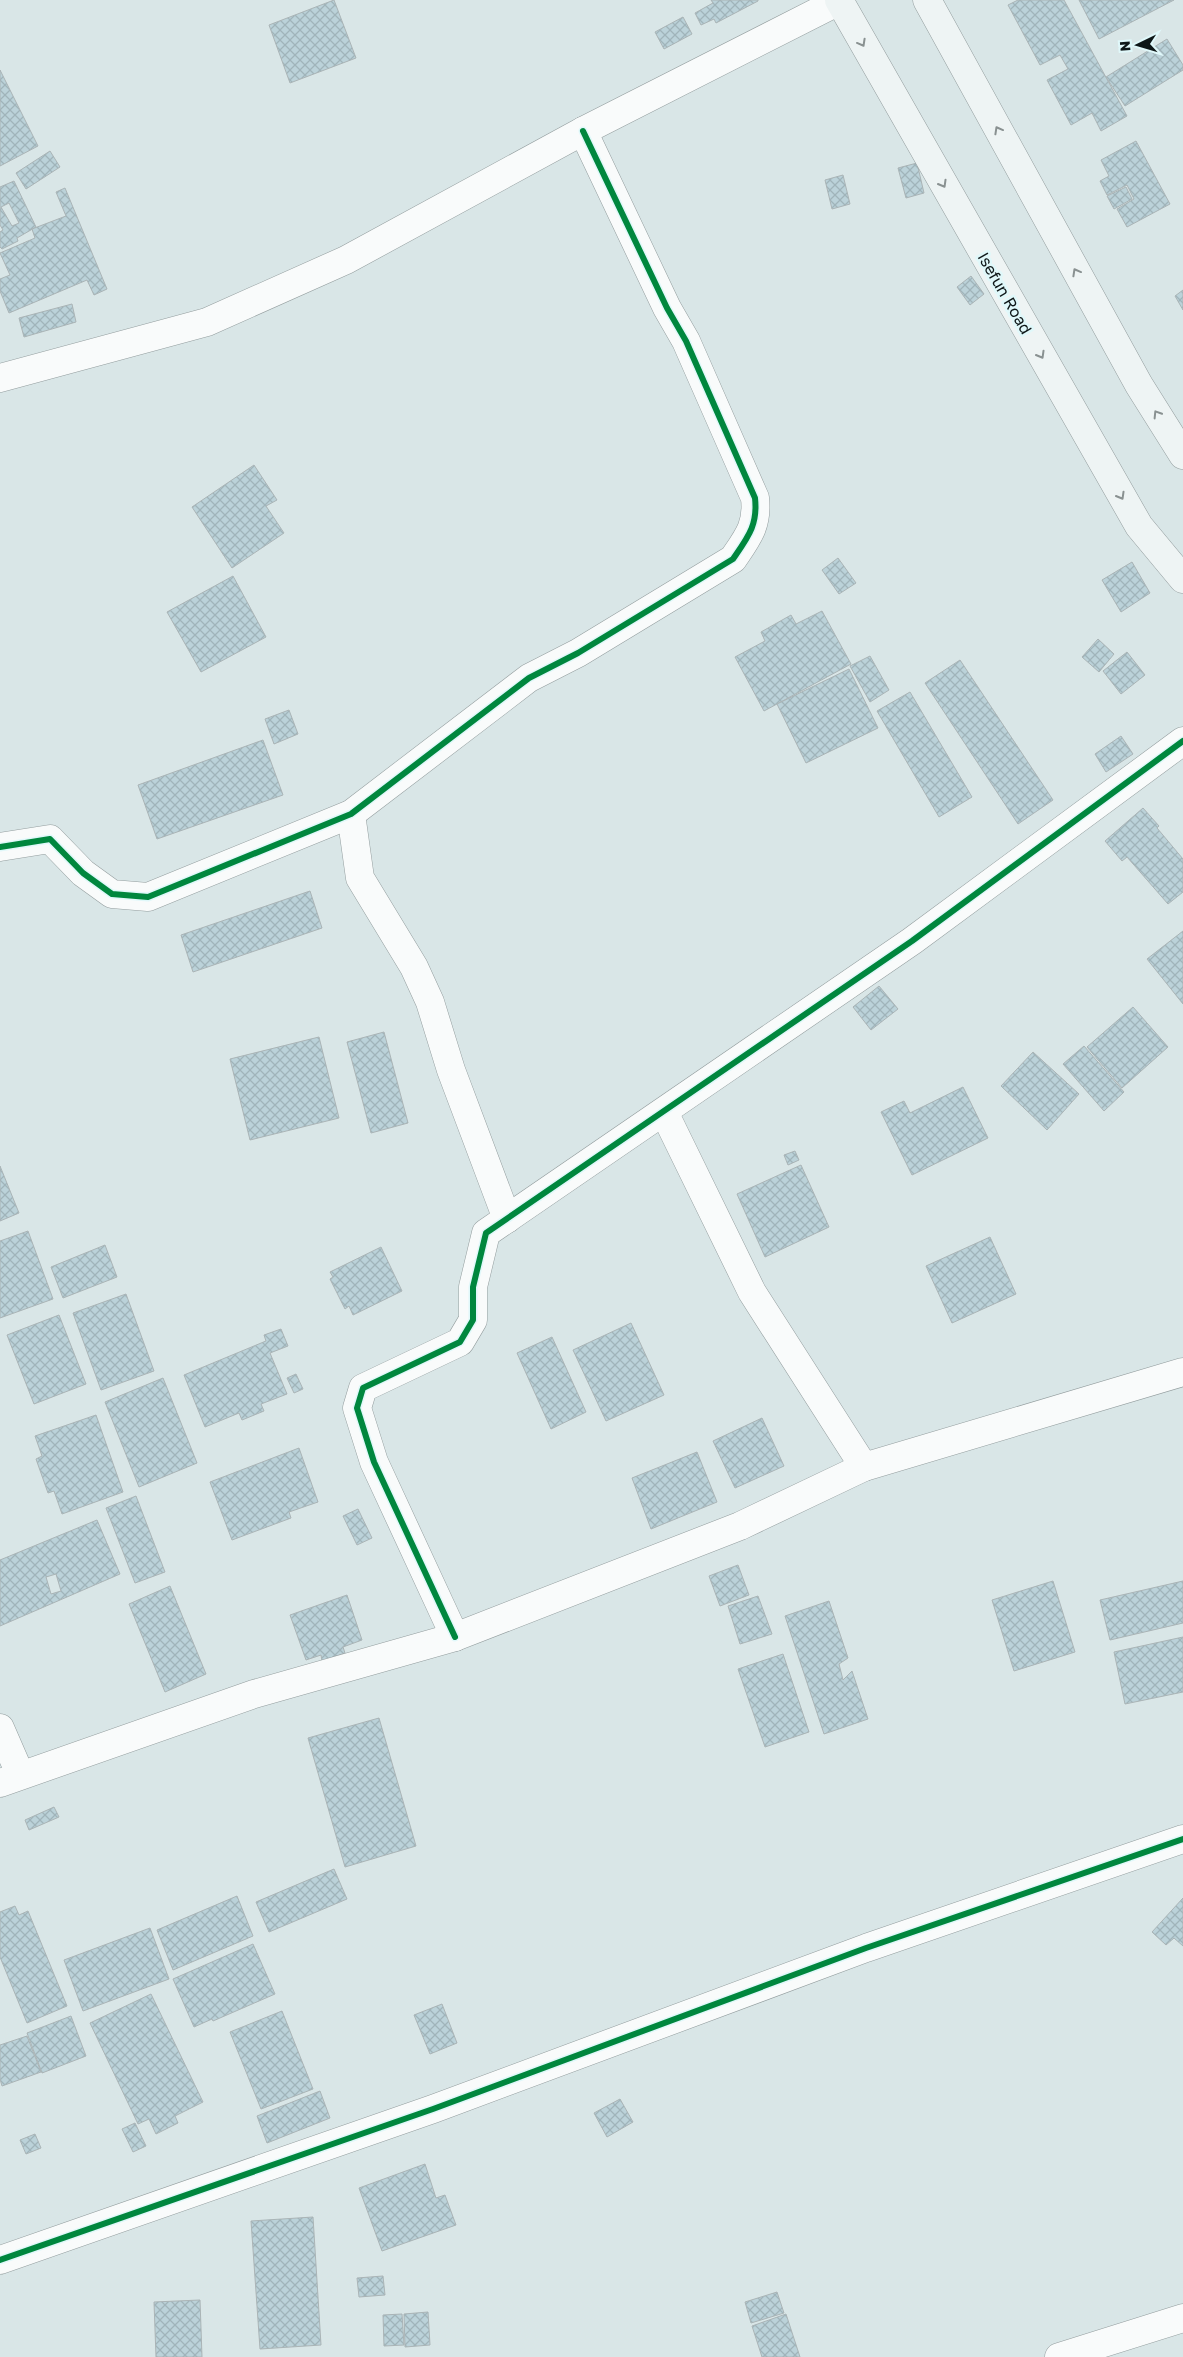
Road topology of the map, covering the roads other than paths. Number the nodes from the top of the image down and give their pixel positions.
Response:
1 (927, 0) edge
2 (839, 1) edge
3 (583, 131) junction
4 (0, 378) edge
5 (1183, 455) edge
6 (1183, 579) edge
7 (1183, 741) edge
8 (351, 814) junction
9 (0, 847) edge
10 (664, 1112) junction
11 (507, 1219) junction
12 (1183, 1372) edge
13 (864, 1467) junction
14 (455, 1637) junction
15 (0, 1728) edge
16 (10, 1778) edge
17 (1183, 1840) edge
18 (0, 2260) edge
19 (1183, 2318) edge
20 (1059, 2357) edge

5 -> 1 street
2 - 3 street
2 -> 6 street, Isefun Road
3 - 4 street
3 - 8 street
7 - 10 street
8 - 9 street
8 - 11 street
10 - 11 street
10 - 13 street
11 - 14 street
12 - 13 street
13 - 14 street
14 - 16 street
15 - 16 street
17 - 18 street
19 - 20 street

